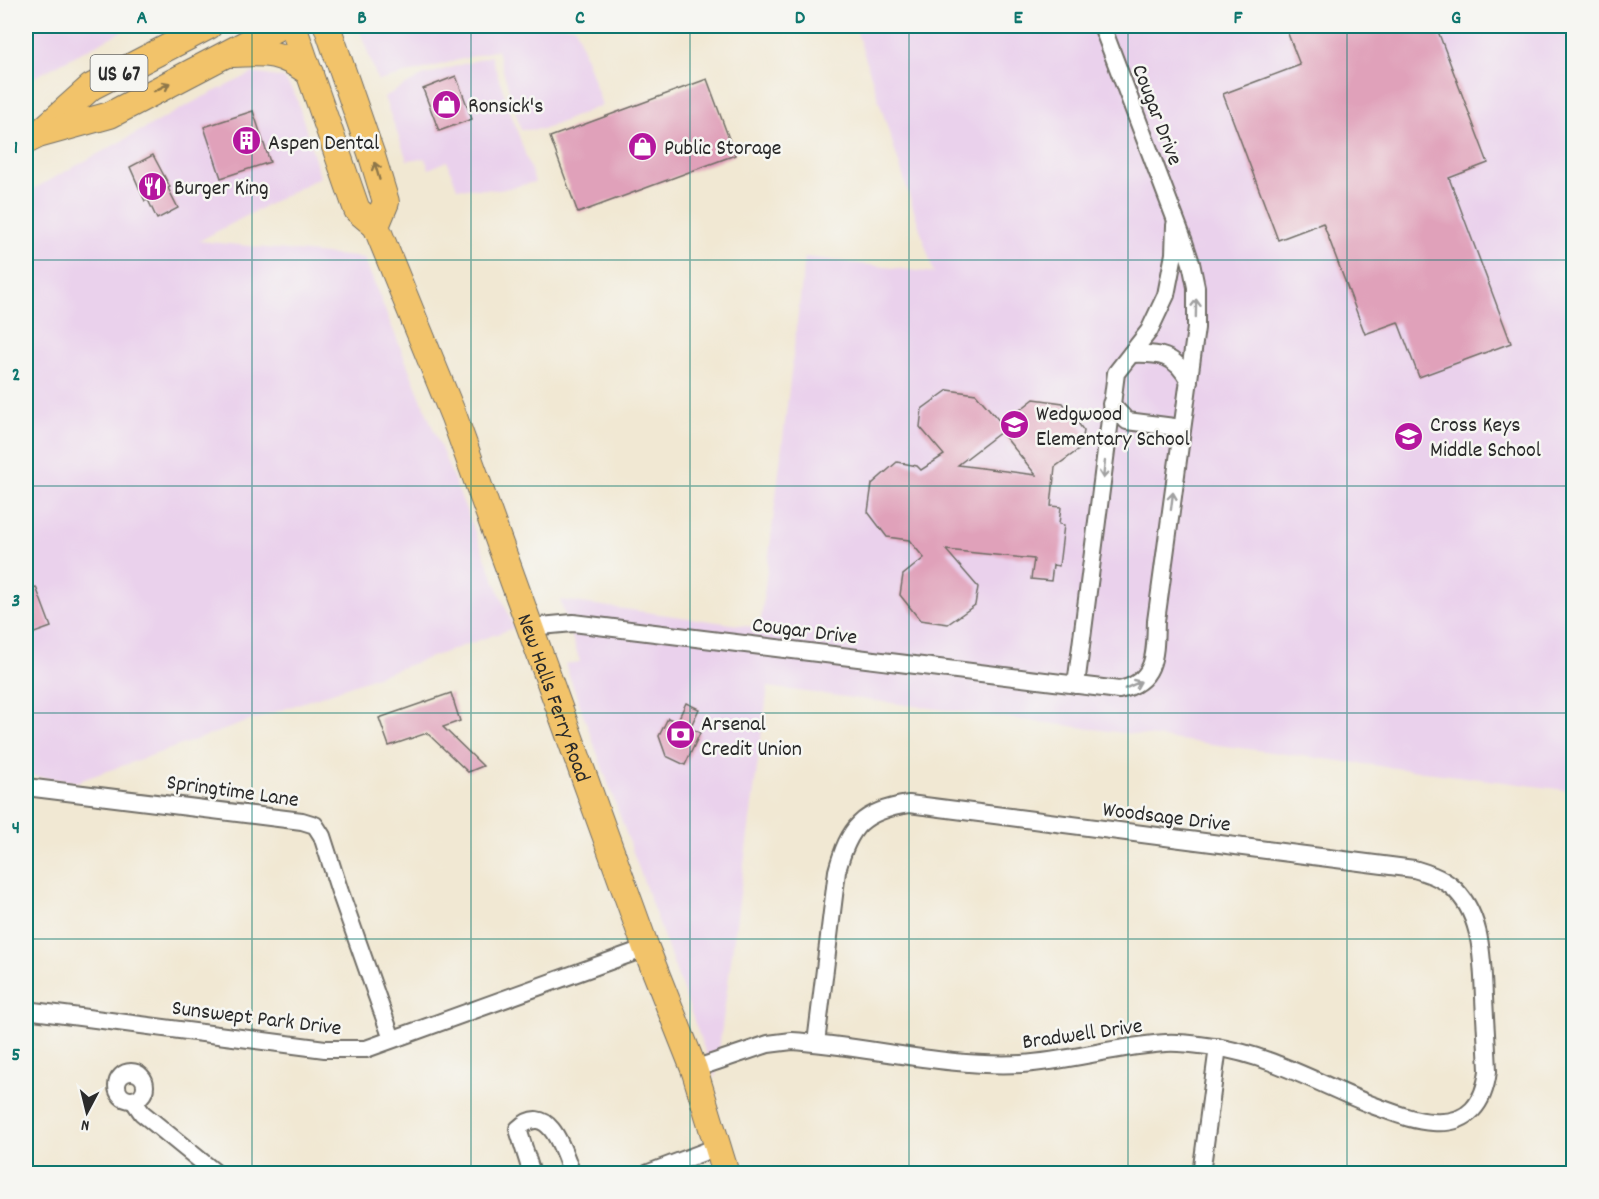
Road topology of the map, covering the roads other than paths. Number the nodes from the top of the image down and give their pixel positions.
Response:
1 (210, 26) edge
2 (280, 26) edge
3 (293, 26) edge
4 (327, 26) edge
5 (1102, 26) edge
6 (226, 54) junction
7 (310, 73) junction
8 (32, 138) edge
9 (1175, 218) junction
10 (376, 226) junction
11 (1131, 354) junction
12 (1189, 381) junction
13 (1111, 404) junction
14 (1182, 428) junction
15 (530, 627) junction
16 (1076, 685) junction
17 (26, 787) edge
18 (646, 948) junction
19 (26, 1010) edge
20 (392, 1039) junction
21 (816, 1043) junction
22 (1218, 1047) junction
23 (694, 1070) junction
24 (133, 1100) dead end
25 (1467, 1116) joint
26 (717, 1147) junction
27 (217, 1173) edge
28 (531, 1173) edge
29 (572, 1173) edge
30 (646, 1173) edge
31 (726, 1173) edge
32 (1201, 1173) edge

1 - 8 main road, US 67
2 - 6 main road, US 67
3 - 7 main road, New Halls Ferry Road
10 -> 4 main road
5 - 9 street, Cougar Drive
6 - 7 main road
8 -> 6 main road, US 67
7 - 10 main road, New Halls Ferry Road
9 - 11 street, Cougar Drive
12 -> 9 street, Cougar Drive
10 - 15 main road, New Halls Ferry Road
11 - 12 street
11 - 13 street, Cougar Drive
12 - 14 street, Cougar Drive
13 - 14 street
13 -> 16 street, Cougar Drive
16 -> 14 street, Cougar Drive
15 - 16 street, Cougar Drive
15 - 18 main road, New Halls Ferry Road
17 - 20 street, Springtime Lane
18 - 20 street, Sunswept Park Drive
18 - 23 main road, New Halls Ferry Road
19 - 20 street, Sunswept Park Drive
21 - 22 street, Bradwell Drive
21 - 23 street, Bradwell Drive
21 - 25 street, Woodsage Drive
22 - 25 street, Bradwell Drive
22 - 32 street
23 - 26 main road, New Halls Ferry Road
24 - 27 street
26 - 30 street
26 - 31 main road, New Halls Ferry Road
28 - 29 street

